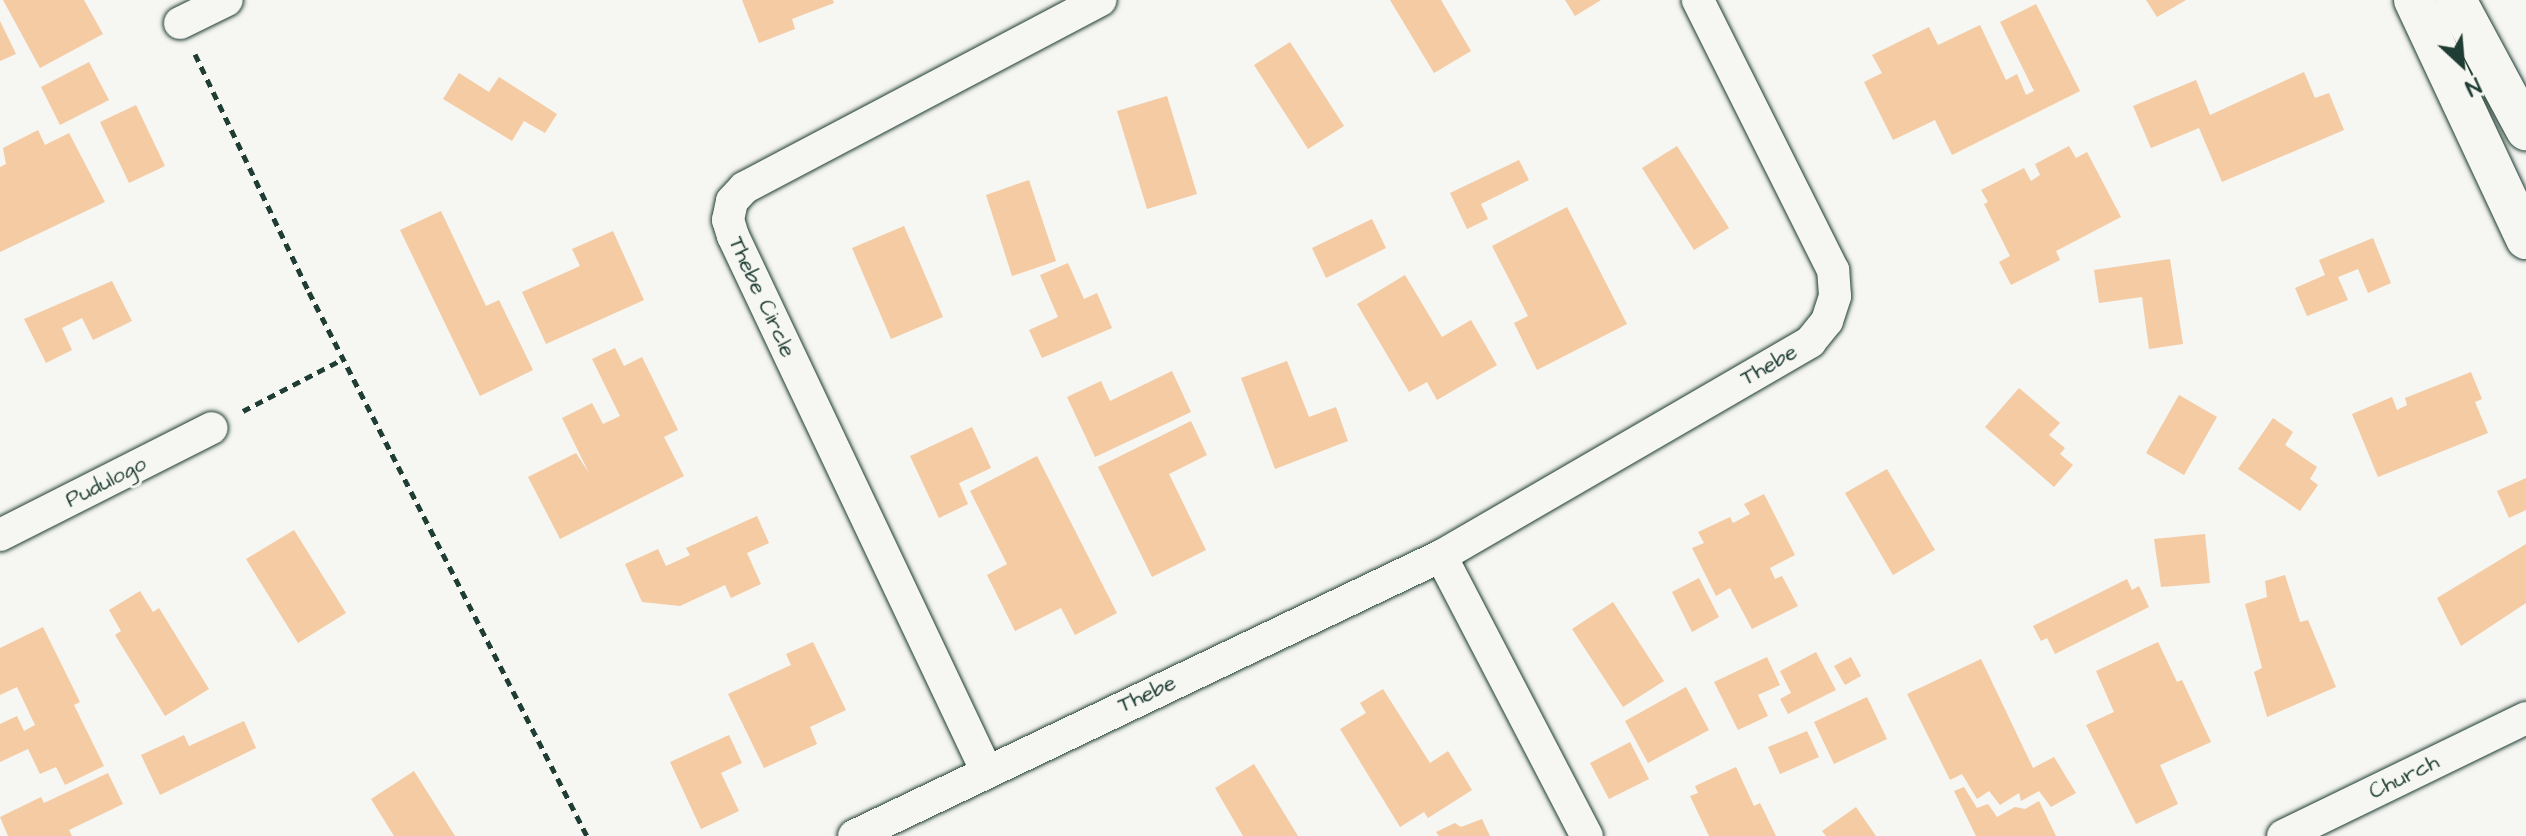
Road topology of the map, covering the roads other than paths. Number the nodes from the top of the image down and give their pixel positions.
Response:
1 (227, 0) edge
2 (1100, 0) edge
3 (1698, 0) edge
4 (2414, 0) edge
5 (2456, 0) edge
6 (180, 23) road end
7 (2526, 130) edge
8 (2526, 239) edge
9 (212, 428) road end
10 (0, 535) edge
11 (1441, 556) junction
12 (2526, 718) edge
13 (986, 770) junction
14 (854, 836) edge
15 (1587, 836) edge
16 (2283, 836) edge

1 - 6 street
2 - 13 street, Thebe Circle
3 - 11 street, Thebe
4 - 8 street
5 - 7 street
9 - 10 street, Pudulogo
11 - 13 street, Thebe
11 - 15 street
12 - 16 street, Church
13 - 14 street, Thebe

